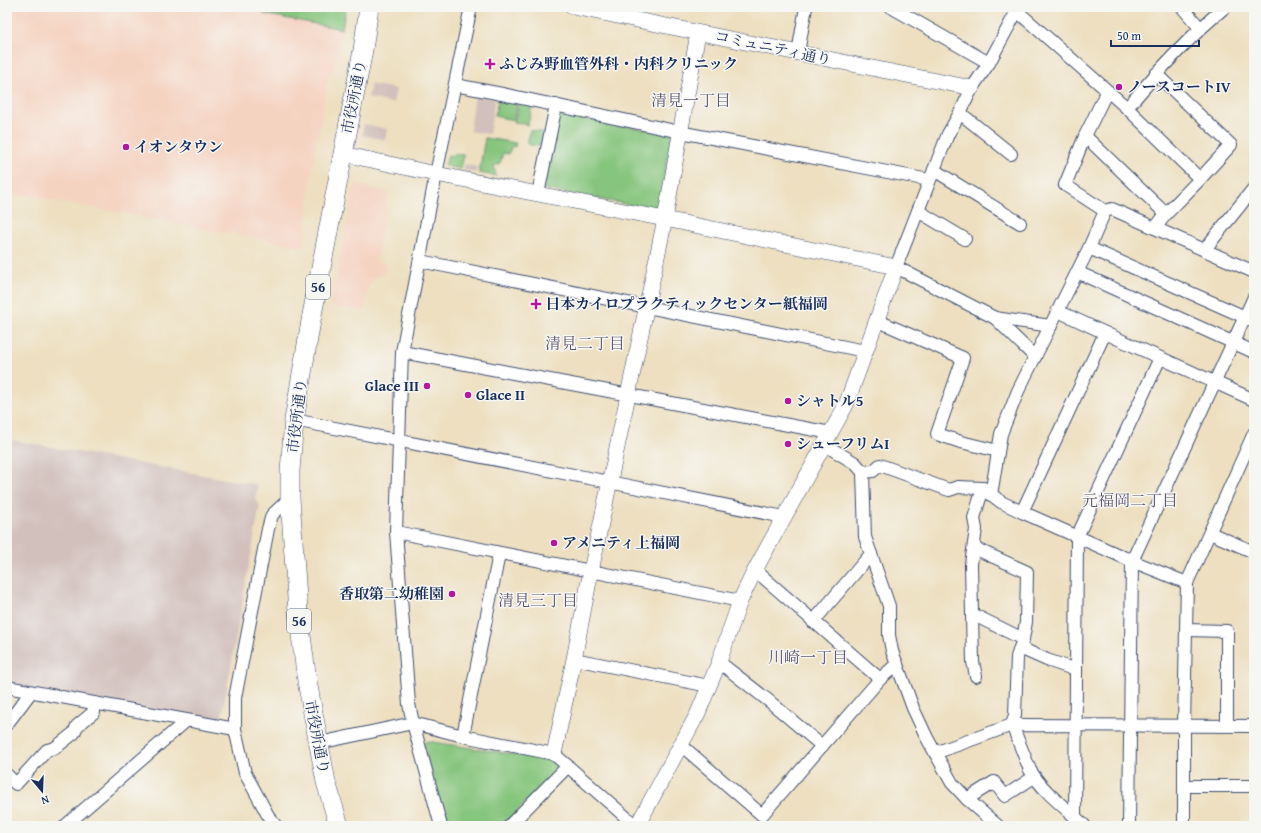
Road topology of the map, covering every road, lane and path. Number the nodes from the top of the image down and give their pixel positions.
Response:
1 (369, 7) edge
2 (470, 7) edge
3 (573, 7) edge
4 (806, 7) edge
5 (891, 7) edge
6 (1182, 7) edge
7 (1225, 7) edge
8 (1018, 8) edge
9 (1200, 28) junction
10 (698, 33) junction
11 (798, 53) junction
12 (989, 63) junction
13 (1156, 74) junction
14 (455, 85) junction
15 (972, 88) junction
16 (1107, 91) junction
17 (556, 105) junction
18 (1127, 108) junction
19 (960, 114) junction
20 (680, 132) junction
21 (1085, 136) junction
22 (343, 154) junction
23 (1011, 154) dead end
24 (436, 174) junction
25 (931, 175) junction
26 (1200, 179) junction
27 (1254, 188) edge
28 (538, 194) junction
29 (1105, 211) junction
30 (918, 212) junction
31 (1166, 214) junction
32 (665, 219) junction
33 (1020, 223) dead end
34 (1155, 228) junction
35 (965, 239) dead end
36 (1089, 248) junction
37 (1205, 249) junction
38 (1254, 259) edge
39 (420, 260) junction
40 (896, 267) junction
41 (1250, 270) edge
42 (1078, 272) junction
43 (1254, 297) edge
44 (646, 307) junction
45 (1058, 311) junction
46 (995, 318) junction
47 (1250, 319) edge
48 (876, 320) junction
49 (1051, 326) junction
50 (1105, 333) junction
51 (1233, 343) junction
52 (865, 351) junction
53 (402, 352) junction
54 (1254, 352) edge
55 (1035, 356) junction
56 (1160, 358) junction
57 (1215, 382) junction
58 (627, 396) junction
59 (1254, 400) edge
60 (294, 420) junction
61 (1254, 432) edge
62 (828, 439) junction
63 (398, 440) junction
64 (998, 451) junction
65 (863, 472) junction
66 (609, 482) junction
67 (987, 492) junction
68 (290, 498) junction
69 (1022, 512) junction
70 (784, 518) junction
71 (396, 532) junction
72 (1210, 533) junction
73 (1077, 537) junction
74 (974, 548) junction
75 (1254, 552) edge
76 (499, 554) junction
77 (871, 554) junction
78 (1132, 561) junction
79 (755, 570) junction
80 (591, 571) junction
81 (1187, 584) junction
82 (740, 601) junction
83 (972, 614) junction
84 (813, 622) junction
85 (1186, 630) junction
86 (1022, 643) junction
87 (574, 659) junction
88 (719, 662) junction
89 (897, 664) junction
90 (1076, 670) junction
91 (976, 676) dead end
92 (880, 679) junction
93 (709, 686) junction
94 (7, 688) edge
95 (31, 692) junction
96 (93, 703) junction
97 (186, 721) junction
98 (412, 723) junction
99 (7, 724) edge
100 (1012, 725) junction
101 (1075, 725) junction
102 (1130, 726) junction
103 (1184, 726) junction
104 (1227, 726) junction
105 (1254, 726) edge
106 (235, 729) junction
107 (463, 736) junction
108 (319, 743) junction
109 (682, 745) junction
110 (822, 746) junction
111 (935, 753) junction
112 (554, 754) junction
113 (568, 766) junction
114 (7, 775) edge
115 (1034, 777) junction
116 (1185, 786) junction
117 (1254, 786) edge
118 (967, 799) junction
119 (1076, 817) junction
120 (65, 826) edge
121 (276, 826) edge
122 (339, 826) edge
123 (440, 826) edge
124 (510, 826) edge
125 (637, 826) edge
126 (998, 826) edge
127 (1085, 826) edge
128 (1129, 826) edge
129 (1184, 826) edge

1 - 22 main road, 市役所通り / 56
2 - 14 street
3 - 10 street, コミュニティ通り
4 - 11 street
5 - 12 street
6 - 9 street
7 - 9 street
8 - 12 street
8 - 16 street
9 - 13 street
10 - 11 street, コミュニティ通り
10 - 20 street
11 - 15 street, コミュニティ通り
12 - 15 street
13 - 18 street
13 - 26 street
14 - 17 street
14 - 24 street
15 - 19 street
16 - 18 street
16 - 21 street
17 - 20 street
17 - 28 street
18 - 26 street
19 - 23 street
19 - 25 street
20 - 25 street
20 - 32 street
21 - 29 street
21 - 31 street
22 - 24 street
22 - 60 main road, 市役所通り / 56
24 - 28 street
24 - 39 street
25 - 30 street
25 - 33 street
26 - 31 street
27 - 37 street
28 - 32 street
29 - 34 street
29 - 36 street
30 - 35 street
30 - 40 street
31 - 34 street
32 - 40 street
32 - 44 street
34 - 37 street
36 - 42 street
36 - 47 street
37 - 41 street
38 - 41 street
39 - 44 street
39 - 53 street
40 - 46 street
40 - 48 street
42 - 45 street
42 - 51 street
43 - 47 street
44 - 52 street
44 - 58 street
45 - 49 street
45 - 50 street
46 - 49 street
46 - 55 street
47 - 51 street
48 - 52 street
48 - 64 street
49 - 55 street
50 - 56 street
50 - 69 street
51 - 54 street
51 - 57 street
52 - 62 street
53 - 58 street
53 - 63 street
55 - 64 street
56 - 57 street
56 - 73 street
57 - 59 street
57 - 78 street
58 - 62 street
58 - 66 street
60 - 63 street
60 - 68 main road, 市役所通り / 56
61 - 72 street
62 - 65 street
62 - 70 street
63 - 66 street
63 - 71 street
64 - 67 street
65 - 67 street
65 - 77 street
66 - 70 street
66 - 80 street
67 - 69 street
67 - 74 street
68 - 106 street
68 - 108 main road, 市役所通り / 56
69 - 73 street
70 - 79 street
71 - 76 street
71 - 98 street
72 - 75 street
72 - 81 street
73 - 78 street
73 - 90 street
74 - 83 street
74 - 86 street
76 - 80 street
76 - 107 street
77 - 84 street
77 - 89 street
78 - 81 street
78 - 102 street
79 - 82 street
79 - 84 street
80 - 82 street
80 - 87 street
81 - 85 street
82 - 88 street
83 - 86 street
83 - 91 street
84 - 92 street
85 - 103 street
85 - 104 street
86 - 90 street
86 - 100 street
87 - 93 street
87 - 112 street
88 - 93 street
88 - 110 street
89 - 92 street
89 - 111 street
90 - 101 street
92 - 110 street
93 - 109 street
94 - 95 street
95 - 96 street
95 - 99 street
96 - 97 street
96 - 114 street
97 - 106 street
97 - 120 street
98 - 107 street
98 - 108 street
98 - 123 street
100 - 101 street
100 - 111 street
100 - 115 street
101 - 102 street
101 - 119 street
102 - 103 street
102 - 128 street
103 - 104 street
103 - 116 street
104 - 105 street
106 - 121 street
107 - 112 street
108 - 122 main road, 市役所通り / 56
109 - 110 street
109 - 125 street
111 - 118 street
112 - 113 street
113 - 124 street
113 - 125 street
115 - 118 street
115 - 119 street
116 - 117 street
116 - 129 street
118 - 126 street
119 - 127 street

